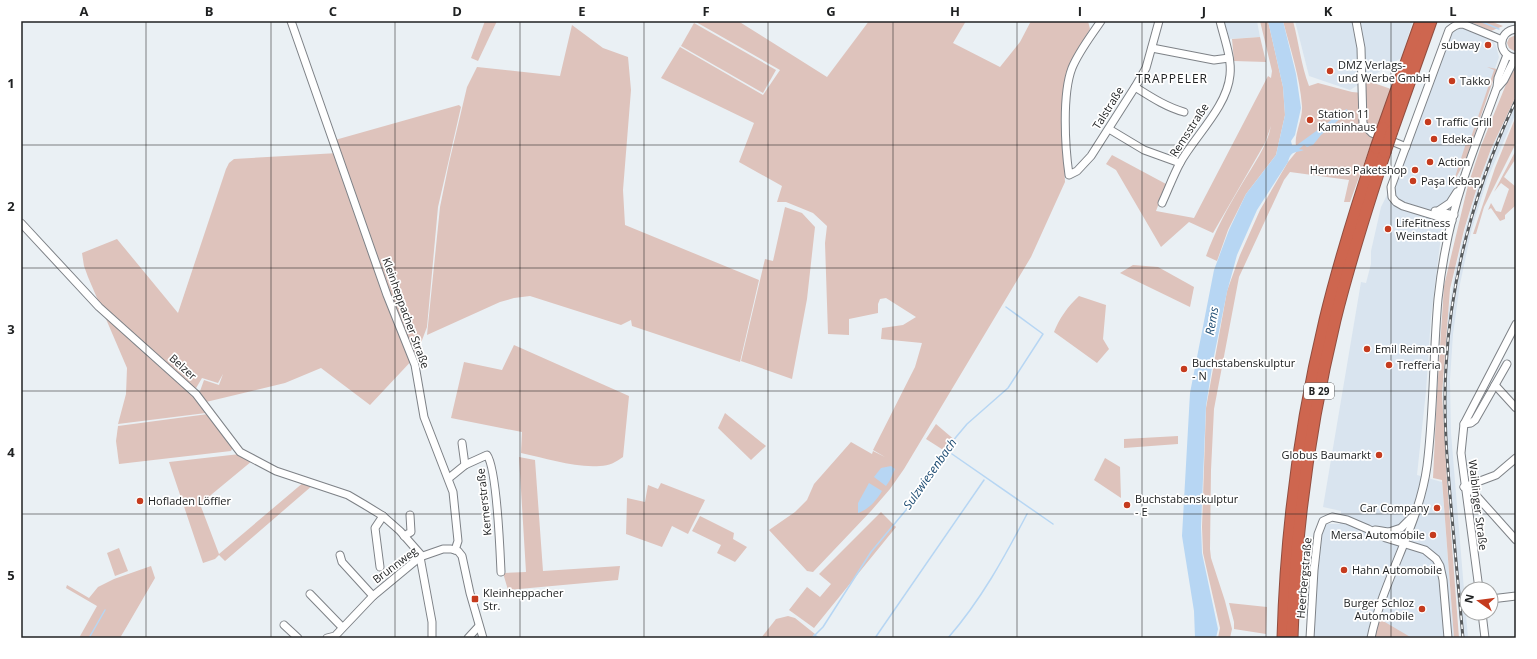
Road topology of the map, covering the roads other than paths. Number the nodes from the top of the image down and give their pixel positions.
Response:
1 (291, 21) edge
2 (1101, 21) edge
3 (1159, 21) edge
4 (1220, 21) edge
5 (1356, 21) edge
6 (1421, 21) edge
7 (1431, 21) edge
8 (1516, 29) edge
9 (1502, 40) junction
10 (1152, 48) junction
11 (1507, 55) junction
12 (1229, 58) junction
13 (1515, 58) edge
14 (1135, 87) junction
15 (1497, 87) junction
16 (1184, 112) dead end
17 (1109, 129) junction
18 (1388, 130) junction
19 (1406, 148) junction
20 (1381, 150) junction
21 (1180, 163) junction
22 (1463, 181) junction
23 (1162, 203) dead end
24 (1438, 211) junction
25 (1425, 212) junction
26 (1453, 218) junction
27 (21, 223) edge
28 (1516, 324) edge
29 (1507, 364) dead end
30 (1495, 385) junction
31 (1516, 408) edge
32 (1464, 424) junction
33 (462, 443) dead end
34 (1516, 458) edge
35 (465, 465) junction
36 (449, 478) junction
37 (1464, 487) junction
38 (410, 515) dead end
39 (383, 516) junction
40 (1414, 516) junction
41 (1368, 529) junction
42 (1389, 532) junction
43 (404, 536) junction
44 (1516, 540) edge
45 (1404, 543) junction
46 (455, 550) junction
47 (340, 555) dead end
48 (421, 557) junction
49 (380, 567) dead end
50 (501, 572) dead end
51 (1477, 581) edge
52 (310, 594) dead end
53 (373, 596) junction
54 (1516, 596) edge
55 (1499, 598) edge
56 (1483, 621) edge
57 (284, 625) dead end
58 (479, 626) junction
59 (342, 627) junction
60 (298, 638) edge
61 (327, 638) edge
62 (337, 638) edge
63 (432, 638) edge
64 (468, 638) edge
65 (483, 638) edge
66 (1283, 638) edge
67 (1292, 638) edge
68 (1310, 638) edge
69 (1371, 638) edge
70 (1448, 638) edge
71 (1485, 638) edge

1 - 36 street, Kleinheppacher Straße
2 - 17 street, Talstraße
3 - 10 street, Talstraße
4 - 12 street, Remsstraße
5 - 19 street
6 - 18 highway, B 29
7 - 18 highway, B 29
8 - 9 street
9 - 11 street
9 - 19 street
10 - 12 street
10 - 14 street, Talstraße
11 - 13 street
11 - 15 street
12 - 21 street, Remsstraße
13 - 15 street
14 - 16 street
14 - 17 street, Talstraße
15 - 22 street
17 - 21 street
18 - 20 highway, B 29, bridge
19 - 25 street
20 - 66 highway, B 29
20 - 67 highway, B 29
21 - 23 street, Remsstraße
22 - 24 street
22 - 26 street
24 - 25 street
24 - 26 street
25 - 26 street
26 - 40 street
27 - 39 street, Belzer
28 - 32 street, Waiblinger Straße
29 - 30 street
30 - 31 street
30 - 32 street
32 - 37 street, Waiblinger Straße
33 - 35 street, Kernerstraße
34 - 37 street
35 - 36 street, Kernerstraße
35 - 50 street, Kernerstraße
36 - 46 street, Kleinheppacher Straße
37 - 44 street
37 - 51 street, Waiblinger Straße
38 - 43 street
39 - 43 street, Belzer
39 - 49 street, Brunnweg
40 - 42 street
40 - 45 street
41 - 42 street, Heerbergstraße
41 - 45 street, Heerbergstraße
41 - 68 street, Heerbergstraße
42 - 45 street, Heerbergstraße
43 - 48 street, Belzer
45 - 69 street
45 - 70 street
46 - 48 street, Brunnweg
46 - 58 street
47 - 53 street, Brunnweg
48 - 53 street, Brunnweg
48 - 63 street
52 - 59 street
53 - 59 street, Brunnweg
54 - 55 street
56 - 71 street
57 - 60 street
58 - 64 street
58 - 65 street
59 - 61 street, Brunnweg
59 - 62 street, Brunnweg

